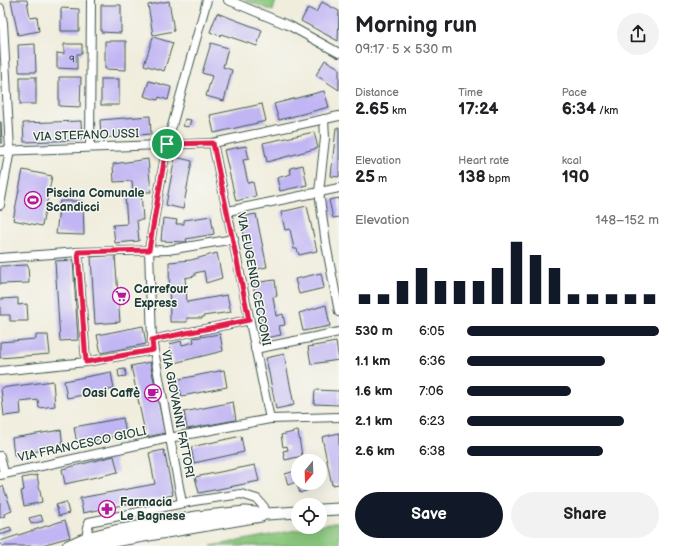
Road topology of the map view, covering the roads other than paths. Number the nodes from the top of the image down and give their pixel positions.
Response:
1 (91, 0) edge
2 (207, 0) edge
3 (228, 0) edge
4 (0, 8) edge
5 (339, 52) edge
6 (4, 108) edge
7 (339, 116) edge
8 (324, 119) junction
9 (213, 143) junction
10 (167, 144) junction
11 (90, 147) junction
12 (10, 150) junction
13 (0, 151) edge
14 (339, 188) edge
15 (319, 192) junction
16 (0, 205) edge
17 (228, 211) junction
18 (234, 239) junction
19 (149, 250) junction
20 (78, 252) junction
21 (0, 258) edge
22 (339, 312) edge
23 (249, 320) junction
24 (339, 332) edge
25 (152, 340) junction
26 (255, 349) junction
27 (153, 350) junction
28 (86, 362) junction
29 (0, 371) edge
30 (339, 417) edge
31 (270, 419) junction
32 (169, 438) junction
33 (0, 456) edge
34 (2, 474) edge
35 (182, 503) junction
36 (339, 509) edge
37 (327, 510) edge
38 (291, 512) edge
39 (134, 513) junction
40 (267, 514) junction
41 (139, 532) junction
42 (85, 542) edge
43 (109, 544) edge
44 (68, 546) edge

1 - 11 street
2 - 10 street, VIA GIOVANNI FATTORI
3 - 5 street
4 - 6 street
6 - 12 street
7 - 8 street, VIA STEFANO USSI
8 - 9 street, VIA STEFANO USSI
8 - 15 street
9 - 10 street, VIA STEFANO USSI
9 - 17 street, VIA EUGENIO CECCONI
10 - 11 street, VIA STEFANO USSI
10 - 19 street, VIA GIOVANNI FATTORI
11 - 12 street, VIA STEFANO USSI
12 - 13 street, VIA STEFANO USSI
12 - 16 street
14 - 15 street
15 - 17 street
15 - 22 street
17 - 18 street, VIA EUGENIO CECCONI
18 - 19 street
18 - 23 street, VIA EUGENIO CECCONI
19 - 20 street
19 - 25 street, VIA GIOVANNI FATTORI
20 - 21 street
20 - 28 street
23 - 25 street
23 - 26 street, VIA EUGENIO CECCONI
24 - 26 street
25 - 27 street, VIA GIOVANNI FATTORI
26 - 31 street, VIA EUGENIO CECCONI
27 - 28 street
27 - 32 street, VIA GIOVANNI FATTORI
28 - 29 street
30 - 31 street, VIA FRANCESCO GIOLI
31 - 32 street, VIA FRANCESCO GIOLI
32 - 34 street, VIA FRANCESCO GIOLI
32 - 35 street, VIA GIOVANNI FATTORI
33 - 34 street
35 - 39 street
35 - 40 street
36 - 37 main road
38 - 40 main road
39 - 41 street
39 - 42 street
40 - 41 main road
41 - 42 main road
41 - 43 main road
42 - 43 main road
42 - 44 main road

